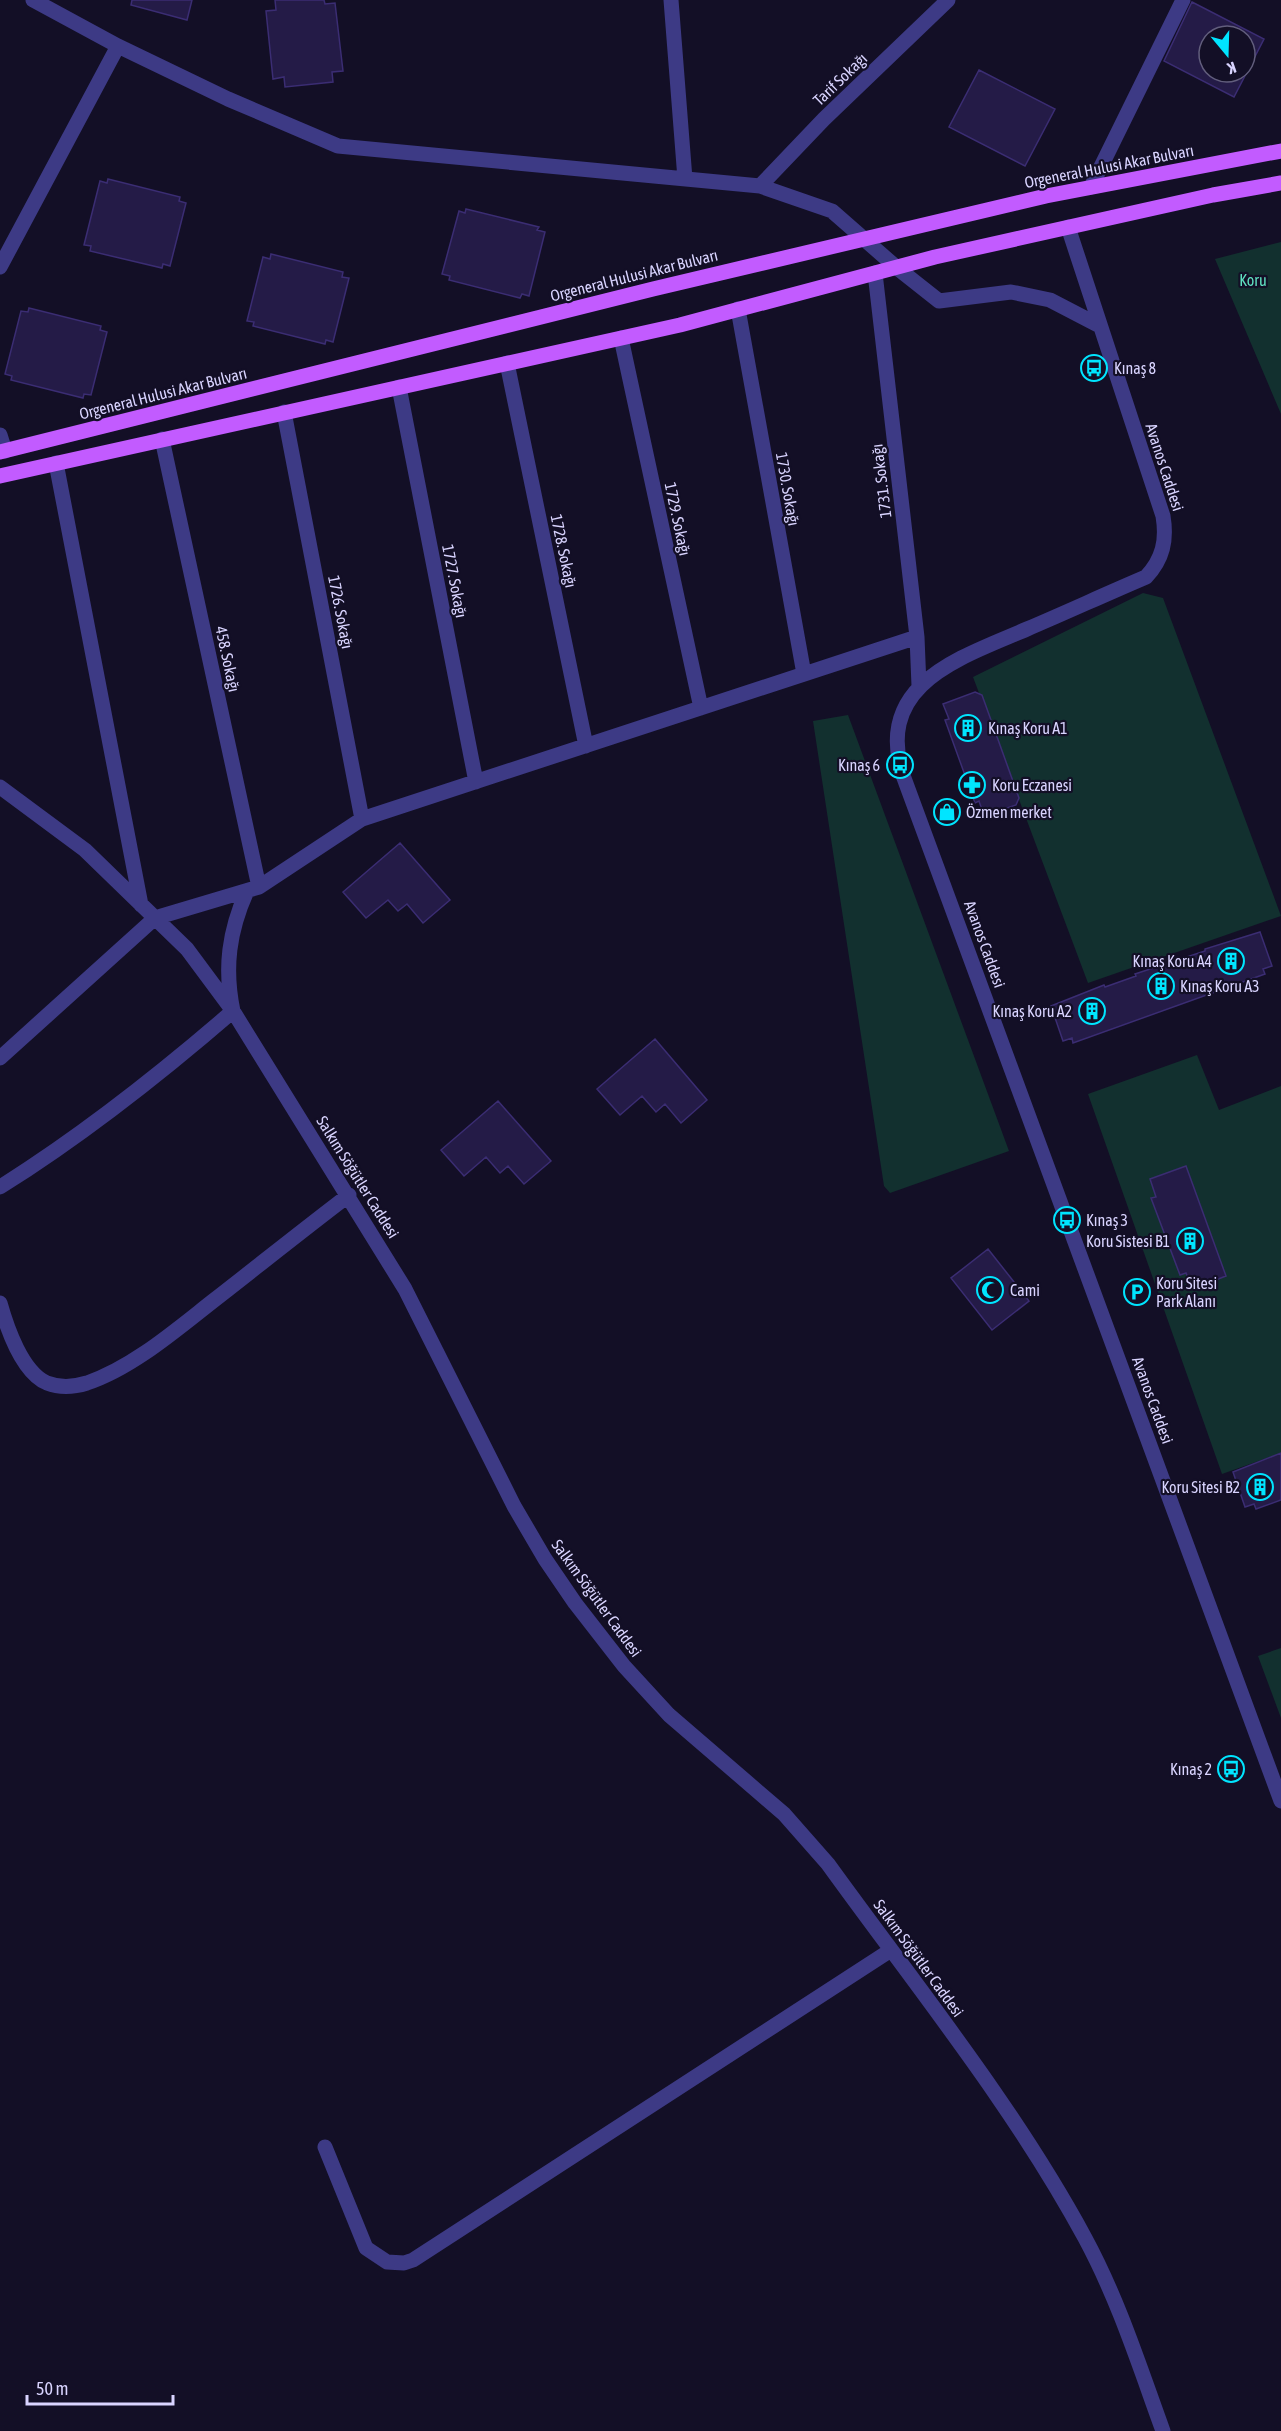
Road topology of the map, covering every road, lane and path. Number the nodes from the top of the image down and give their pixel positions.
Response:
1 (33, 0) edge
2 (671, 0) edge
3 (948, 0) edge
4 (1183, 0) edge
5 (118, 46) junction
6 (1281, 151) edge
7 (685, 179) junction
8 (1281, 183) edge
9 (760, 186) junction
10 (1091, 187) junction
11 (1068, 227) junction
12 (865, 238) junction
13 (0, 267) edge
14 (896, 267) junction
15 (875, 273) junction
16 (738, 309) junction
17 (1100, 326) junction
18 (621, 338) junction
19 (507, 363) junction
20 (399, 387) junction
21 (284, 412) junction
22 (0, 435) edge
23 (162, 439) junction
24 (2, 452) edge
25 (56, 463) junction
26 (0, 476) edge
27 (917, 637) junction
28 (804, 674) junction
29 (919, 686) junction
30 (700, 708) junction
31 (586, 746) junction
32 (476, 782) junction
33 (0, 787) edge
34 (362, 819) junction
35 (253, 889) junction
36 (141, 905) junction
37 (155, 918) junction
38 (232, 1011) junction
39 (0, 1058) edge
40 (0, 1187) edge
41 (349, 1195) junction
42 (0, 1303) edge
43 (1281, 1801) edge
44 (891, 1950) junction
45 (325, 2147) dead end
46 (1163, 2431) edge

1 - 5 street
2 - 7 street
3 - 9 street, Tarif Sokağı
4 - 10 street
5 - 7 street
5 - 13 street
6 - 10 main road, Orgeneral Hulusi Akar Bulvarı
7 - 9 street
8 - 11 main road
9 - 12 street
10 - 12 main road, Orgeneral Hulusi Akar Bulvarı
11 - 14 main road
11 - 17 street, Avanos Caddesi
12 - 14 street
12 - 24 main road, Orgeneral Hulusi Akar Bulvarı
14 - 15 main road
14 - 17 street
15 - 16 main road
15 - 27 street, 1731. Sokağı
16 - 18 main road
16 - 28 street, 1730. Sokağı
17 - 29 street, Avanos Caddesi
18 - 19 main road
18 - 30 street, 1729. Sokağı
19 - 20 main road
19 - 31 street, 1728. Sokağı
20 - 21 main road
20 - 32 street, 1727. Sokağı
21 - 23 main road
21 - 34 street, 1726. Sokağı
22 - 24 street
23 - 25 main road
23 - 35 street, 458. Sokağı
25 - 26 main road
25 - 36 street
27 - 28 street
27 - 29 street, 1731. Sokağı
28 - 30 street
29 - 43 street, Avanos Caddesi
30 - 31 street
31 - 32 street
32 - 34 street
33 - 36 street, Salkım Söğütler Caddesi
34 - 35 street
35 - 37 street
35 - 38 street
36 - 37 street, Salkım Söğütler Caddesi
37 - 38 street, Salkım Söğütler Caddesi
37 - 39 street
38 - 40 street
38 - 41 street, Salkım Söğütler Caddesi
41 - 42 street
41 - 44 street, Salkım Söğütler Caddesi
44 - 45 street
44 - 46 street, Salkım Söğütler Caddesi

